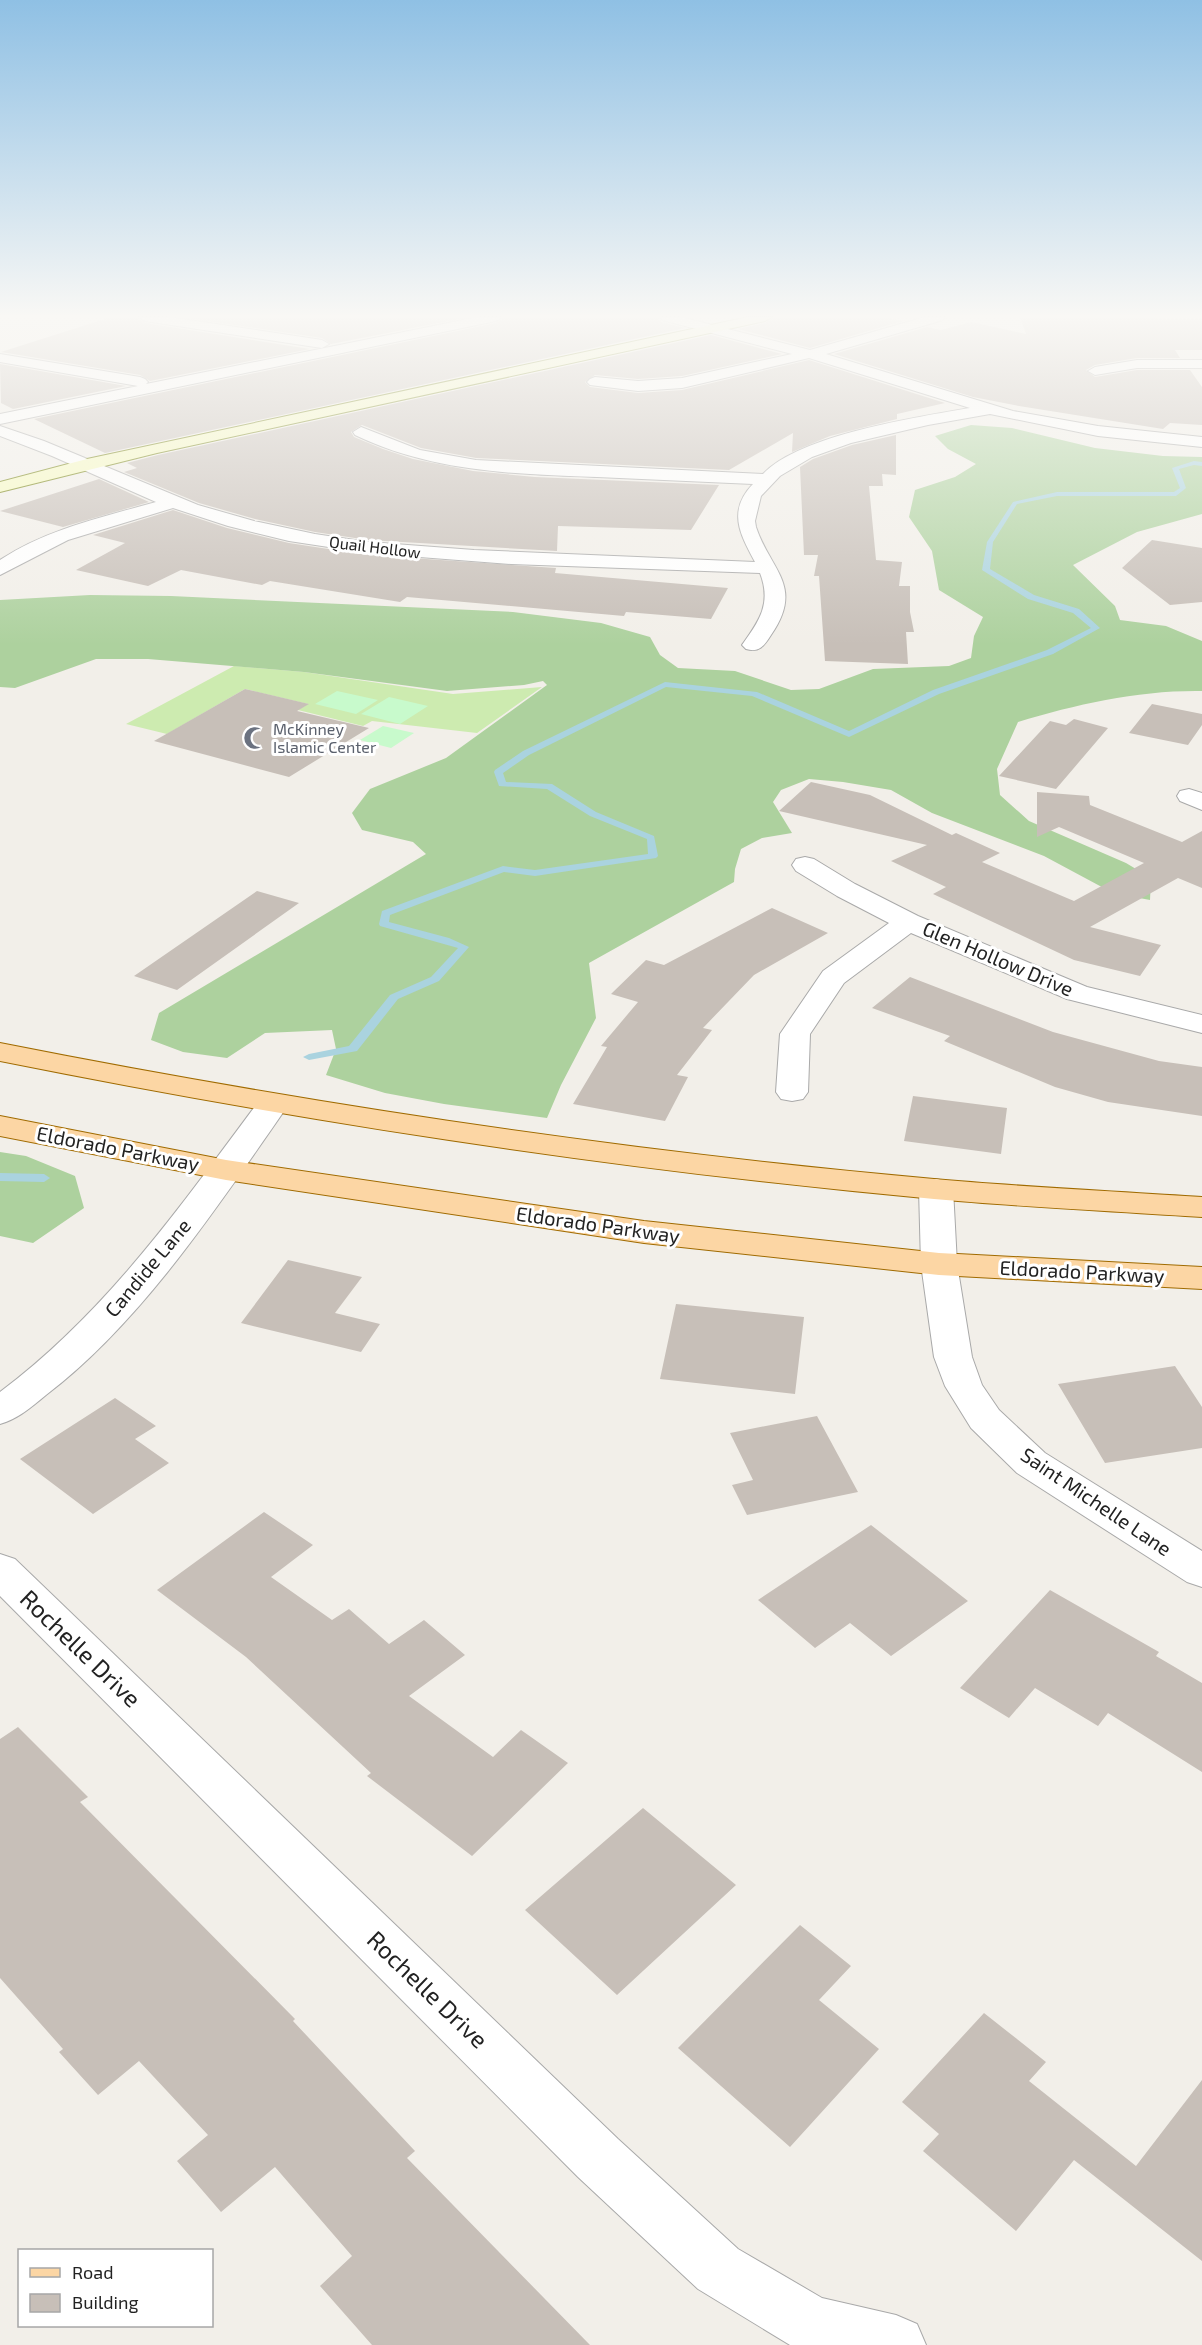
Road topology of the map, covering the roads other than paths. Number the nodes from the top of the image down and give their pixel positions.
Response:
1 (225, 426) edge
2 (896, 426) edge
3 (1078, 426) edge
4 (0, 431) edge
5 (361, 432) dead end
6 (1202, 442) edge
7 (54, 453) junction
8 (88, 454) junction
9 (33, 458) dead end
10 (765, 479) junction
11 (0, 488) edge
12 (174, 502) junction
13 (769, 568) junction
14 (0, 569) edge
15 (753, 645) dead end
16 (805, 865) dead end
17 (908, 922) junction
18 (1202, 1024) edge
19 (0, 1052) edge
20 (792, 1092) dead end
21 (273, 1104) junction
22 (0, 1126) edge
23 (226, 1170) junction
24 (936, 1189) junction
25 (1202, 1207) edge
26 (939, 1264) junction
27 (1202, 1278) edge
28 (0, 1411) edge
29 (0, 1570) edge
30 (1202, 1571) edge
31 (896, 2345) edge

1 - 8 main road
2 - 10 street
3 - 6 street
4 - 7 street, Quail Hollow
5 - 10 street
7 - 8 street, Quail Hollow
7 - 9 main road
8 - 11 main road
8 - 12 street, Quail Hollow
10 - 13 street
12 - 13 street, Quail Hollow
12 - 14 street
13 - 15 street
16 - 17 street, Glen Hollow Drive
17 - 18 street, Glen Hollow Drive
17 - 20 street
19 - 21 main road
21 - 23 street, Candide Lane
21 - 24 main road
22 - 23 main road, Eldorado Parkway
23 - 26 main road, Eldorado Parkway
23 - 28 street, Candide Lane
24 - 25 main road
24 - 26 street, Saint Michelle Lane
26 - 27 main road, Eldorado Parkway
26 - 30 street, Saint Michelle Lane
29 - 31 street, Rochelle Drive

